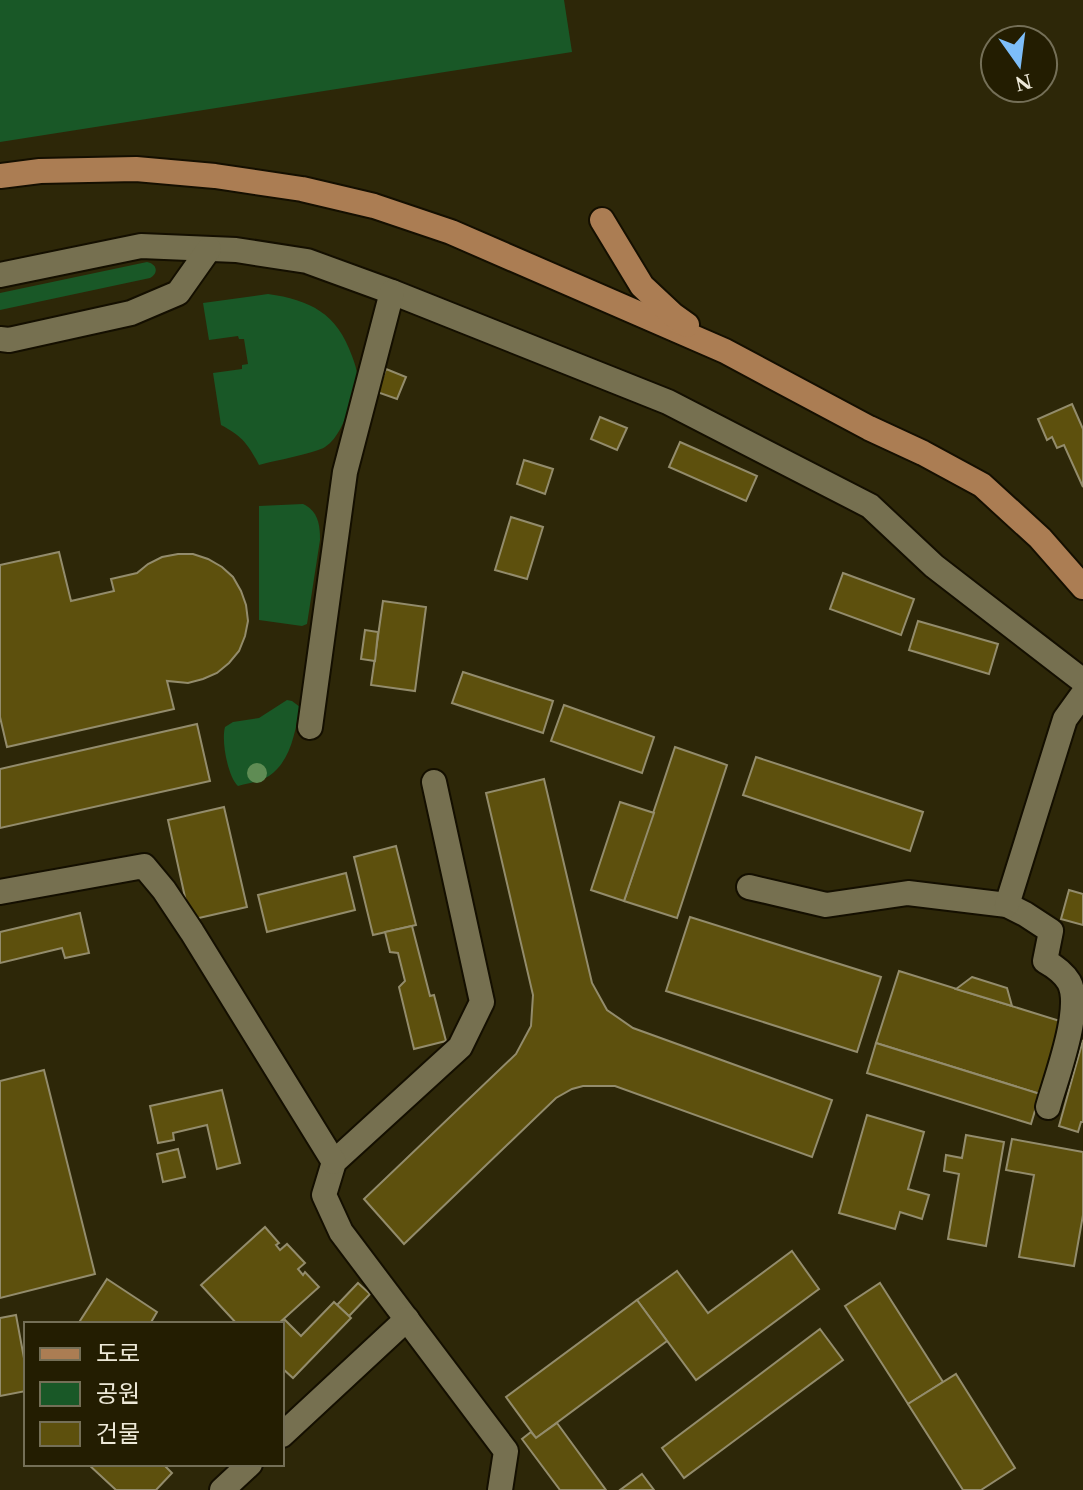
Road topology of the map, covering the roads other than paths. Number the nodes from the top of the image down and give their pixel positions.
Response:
1 (0, 176) edge
2 (602, 220) dead end
3 (209, 249) junction
4 (0, 275) edge
5 (392, 292) junction
6 (0, 339) edge
7 (725, 351) junction
8 (1083, 587) edge
9 (1083, 681) edge
10 (1083, 694) edge
11 (310, 727) dead end
12 (434, 782) dead end
13 (749, 887) dead end
14 (0, 892) edge
15 (1007, 905) junction
16 (1048, 1107) dead end
17 (334, 1162) junction
18 (407, 1319) junction
19 (284, 1433) edge
20 (248, 1466) edge
21 (222, 1490) edge
22 (500, 1490) edge

1 - 7 main road
2 - 7 main road
3 - 4 street
3 - 5 street
3 - 6 street
5 - 9 street
5 - 11 street
7 - 8 main road
10 - 15 street
12 - 17 street
13 - 15 street
14 - 17 street
15 - 16 street
17 - 18 street
18 - 19 street
18 - 22 street
20 - 21 street

